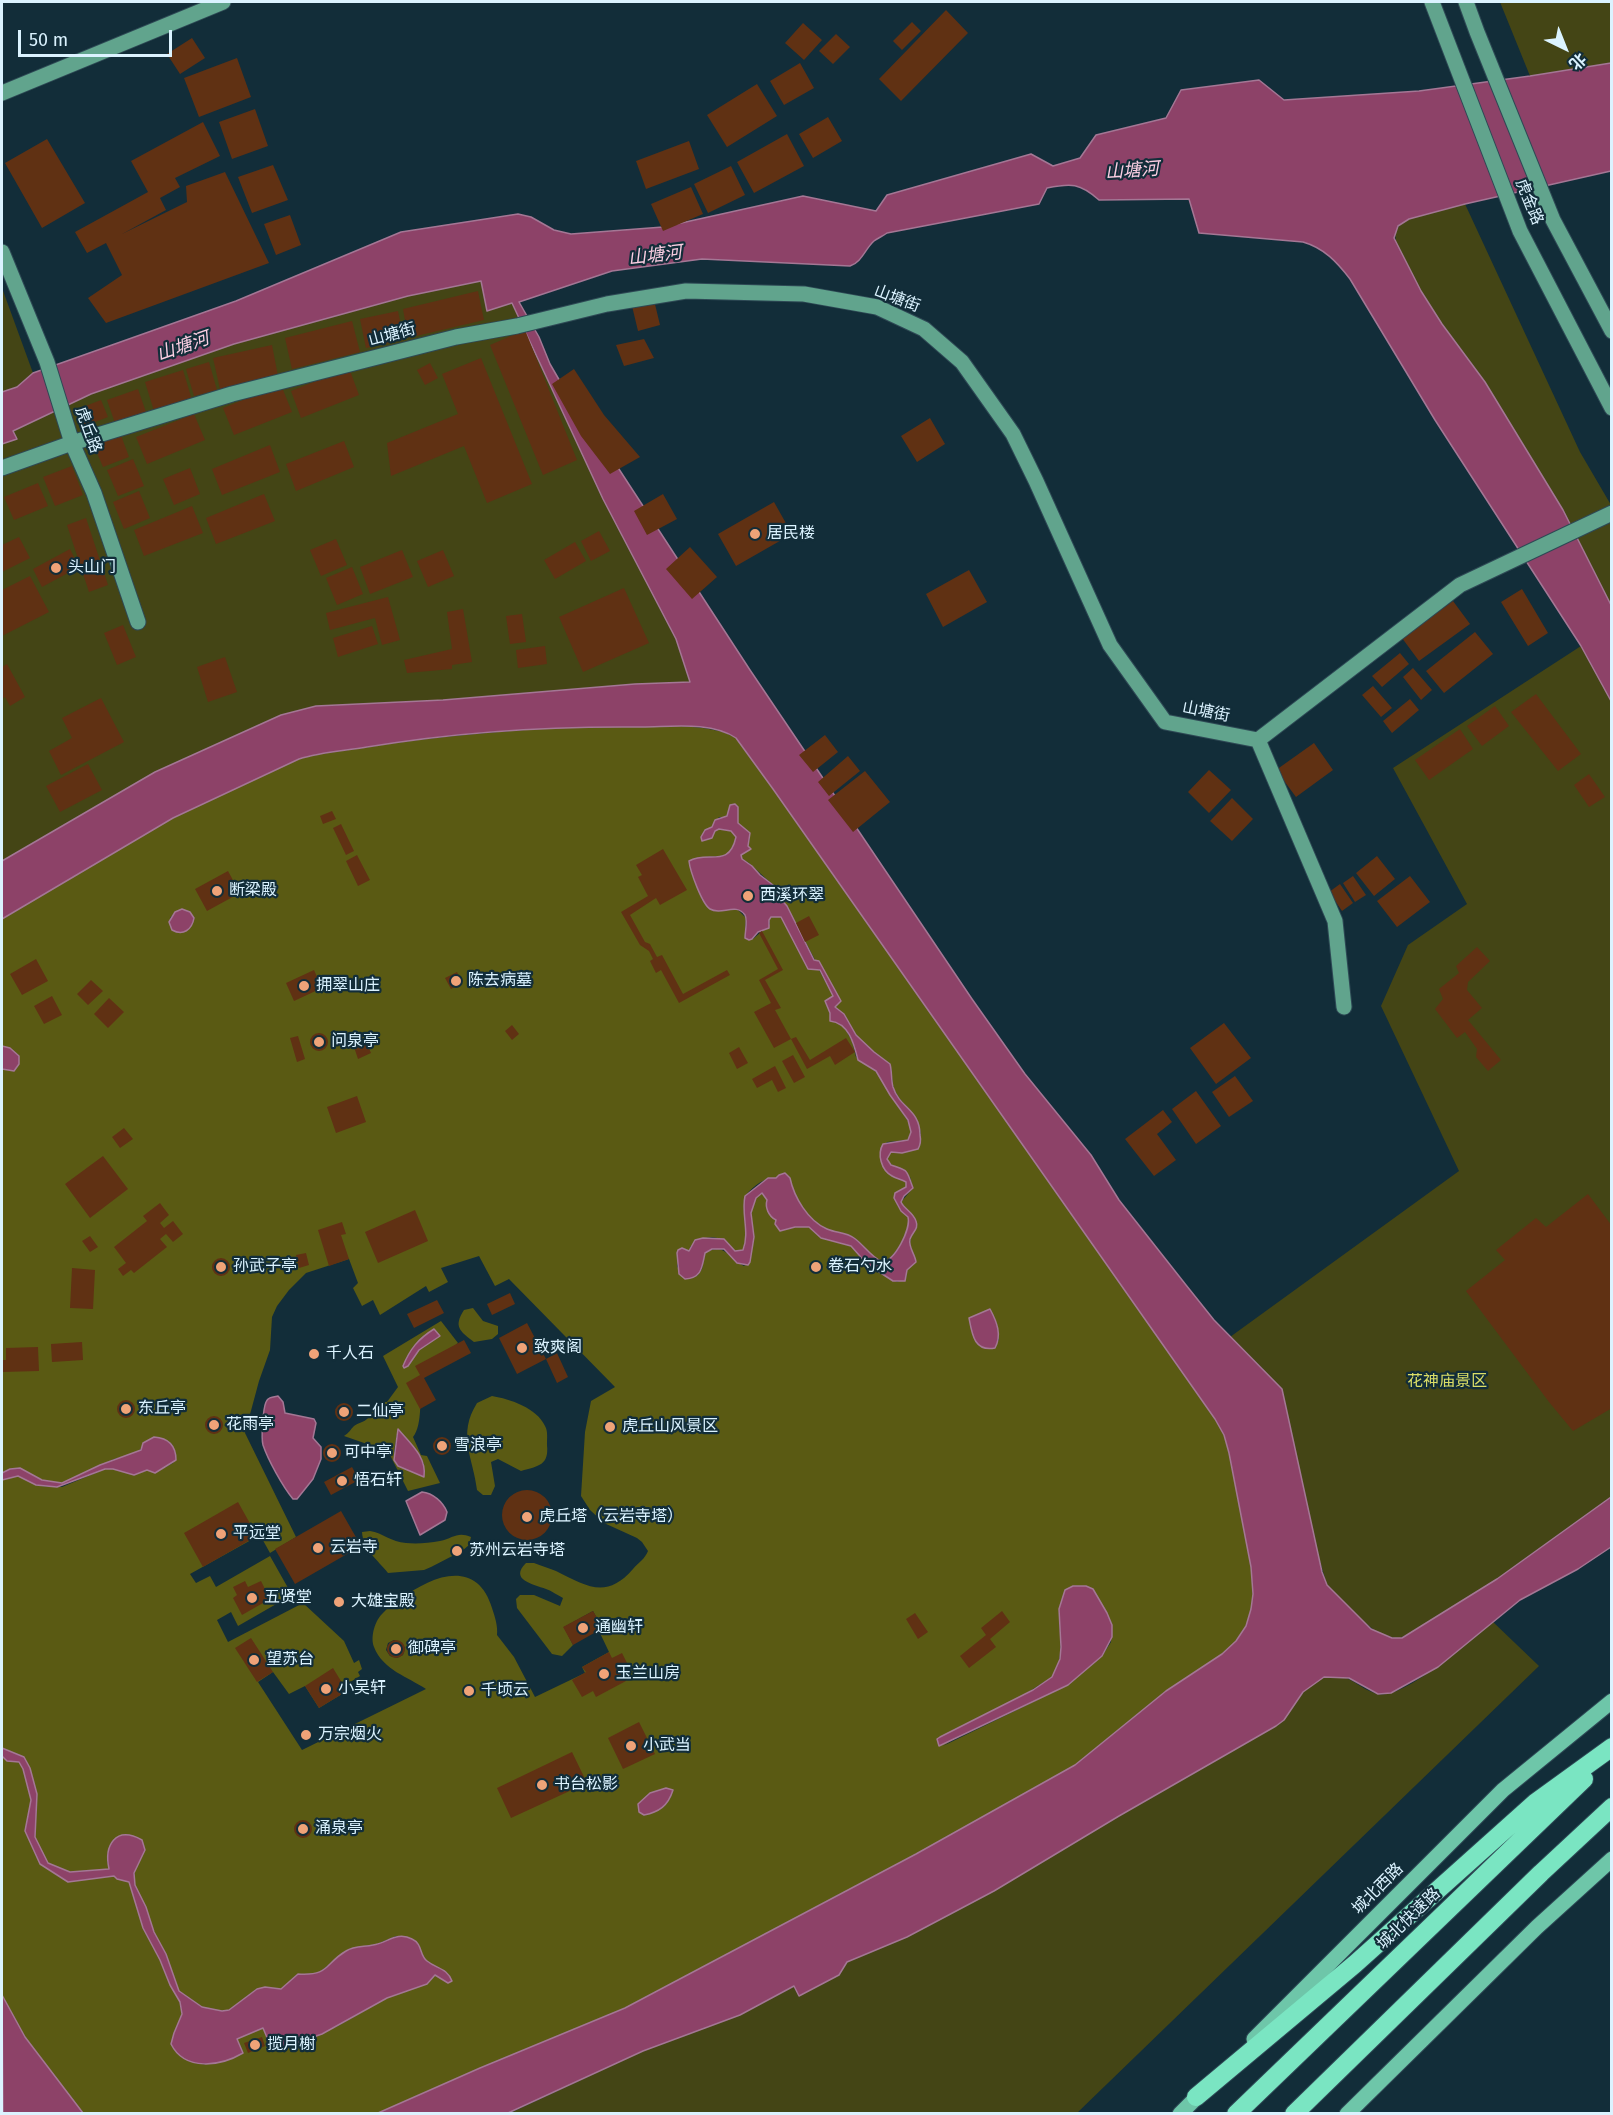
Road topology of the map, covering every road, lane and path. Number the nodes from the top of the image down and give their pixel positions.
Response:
1 (223, 2) edge
2 (1432, 2) edge
3 (1466, 2) edge
4 (2, 93) edge
5 (2, 252) edge
6 (1611, 331) edge
7 (1611, 408) edge
8 (72, 444) junction
9 (2, 468) edge
10 (1611, 513) edge
11 (138, 622) dead end
12 (1258, 740) junction
13 (1344, 1007) dead end
14 (1611, 1701) edge
15 (1611, 1747) edge
16 (1611, 1753) edge
17 (1611, 1807) edge
18 (1611, 1859) edge
19 (1196, 2097) junction
20 (1180, 2114) edge
21 (1236, 2114) edge
22 (1294, 2114) edge
23 (1347, 2114) edge

1 - 4 street
2 - 7 street, 虎金路
3 - 6 street, 虎金路
5 - 8 street, 虎丘路
8 - 9 street, 山塘街
8 - 11 street, 虎丘路
8 - 12 street, 山塘街
10 - 12 street
12 - 13 street
14 - 19 main road, 城北西路
15 - 19 highway
16 - 21 highway, 城北快速路
17 - 22 highway
18 - 23 main road
19 - 20 main road, 城北西路

